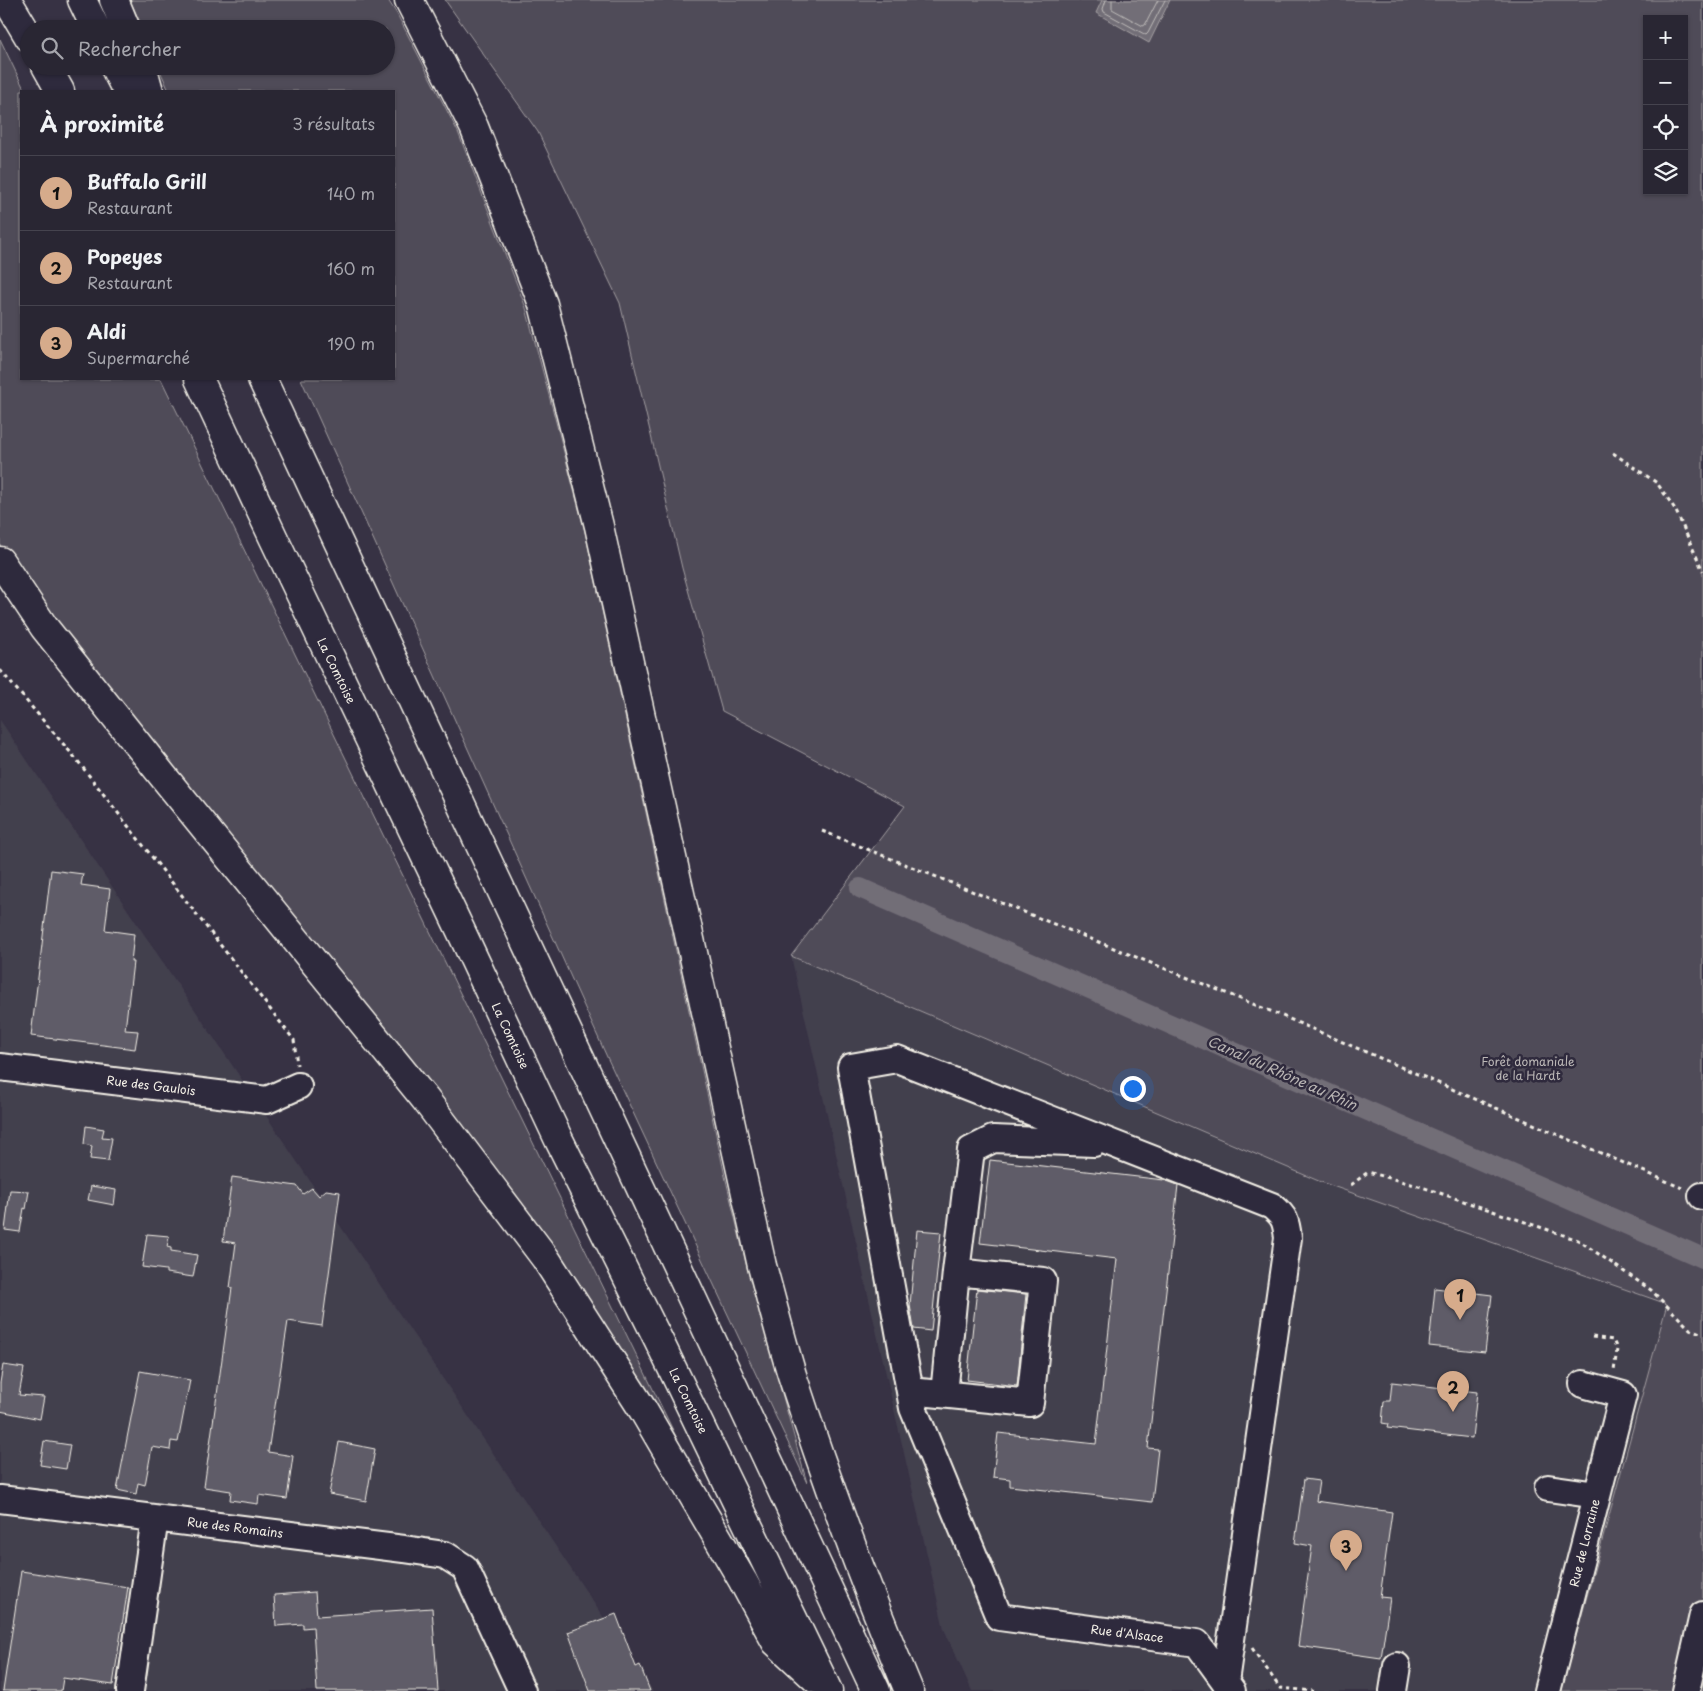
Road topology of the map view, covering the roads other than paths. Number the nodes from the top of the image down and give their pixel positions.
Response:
1 (7, 0) edge
2 (25, 0) edge
3 (82, 0) edge
4 (114, 0) edge
5 (408, 0) edge
6 (34, 20) edge
7 (92, 20) edge
8 (122, 20) edge
9 (20, 22) edge
10 (51, 75) edge
11 (59, 75) edge
12 (119, 75) edge
13 (145, 75) edge
14 (59, 90) edge
15 (66, 90) edge
16 (126, 90) edge
17 (150, 90) edge
18 (199, 380) edge
19 (262, 380) edge
20 (0, 561) edge
21 (0, 1067) edge
22 (298, 1086) road end
23 (1113, 1143) junction
24 (956, 1272) junction
25 (1583, 1384) dead end
26 (910, 1391) junction
27 (944, 1394) junction
28 (1548, 1488) dead end
29 (1597, 1494) junction
30 (0, 1499) edge
31 (155, 1518) junction
32 (1703, 1615) edge
33 (1228, 1686) edge
34 (130, 1691) edge
35 (522, 1691) edge
36 (828, 1691) edge
37 (876, 1691) edge
38 (909, 1691) edge
39 (1547, 1691) edge
40 (1686, 1691) edge

1 - 9 highway
2 - 6 highway
3 - 7 highway
4 - 8 highway
5 - 38 highway
10 - 14 highway
11 - 15 highway
12 - 16 highway
13 - 17 highway
18 - 36 highway, La Comtoise
19 - 37 highway
20 - 36 highway
21 - 22 street, Rue des Gaulois
23 - 24 street
23 - 26 street
23 - 33 street
24 - 27 street
24 - 27 street
25 - 29 street, Rue de Lorraine
26 - 27 street
26 - 33 street, Rue d'Alsace
28 - 29 street
29 - 39 street, Rue de Lorraine
30 - 31 street, Rue des Romains
31 - 34 street
31 - 35 street, Rue des Romains
32 - 40 street

